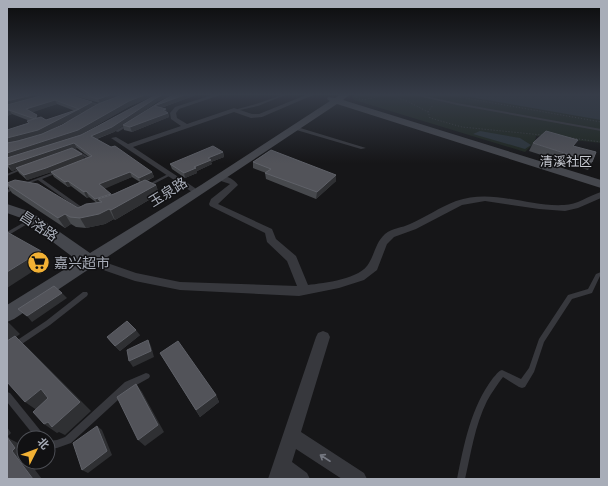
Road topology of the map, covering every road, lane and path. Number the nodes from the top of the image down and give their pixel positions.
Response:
1 (174, 118) edge
2 (212, 118) edge
3 (311, 118) edge
4 (312, 118) edge
5 (402, 118) edge
6 (406, 118) edge
7 (429, 118) edge
8 (535, 118) edge
9 (577, 118) edge
10 (135, 120) edge
11 (601, 122) edge
12 (185, 126) junction
13 (295, 128) junction
14 (601, 130) edge
15 (116, 135) joint
16 (545, 135) edge
17 (560, 136) edge
18 (601, 142) edge
19 (127, 147) junction
20 (363, 148) dead end
21 (61, 155) edge
22 (83, 162) edge
23 (26, 168) edge
24 (61, 170) edge
25 (7, 175) edge
26 (169, 175) junction
27 (221, 178) junction
28 (39, 179) junction
29 (601, 179) edge
30 (12, 184) edge
31 (601, 184) edge
32 (18, 187) junction
33 (143, 187) edge
34 (192, 190) junction
35 (7, 192) edge
36 (601, 195) edge
37 (7, 208) edge
38 (90, 209) edge
39 (32, 220) junction
40 (7, 234) edge
41 (87, 259) junction
42 (601, 274) edge
43 (304, 290) junction
44 (85, 294) dead end
45 (7, 304) edge
46 (7, 314) edge
47 (323, 337) dead end
48 (7, 351) edge
49 (146, 376) dead end
50 (7, 396) edge
51 (35, 430) edge
52 (292, 436) junction
53 (56, 444) edge
54 (279, 472) edge
55 (301, 479) edge
56 (358, 479) edge
57 (461, 479) edge

1 - 12 street
2 - 12 street
3 - 34 main road, 玉泉路
4 - 13 main road, 玉泉路
5 - 31 main road
6 - 29 main road
7 - 16 path
8 - 14 lane
9 - 11 path
10 - 15 lane
12 - 19 street
13 - 20 street
13 - 27 main road, 玉泉路
15 - 19 street
17 - 18 path
19 - 26 street
21 - 22 lane
23 - 25 lane
24 - 28 lane
26 - 33 lane
26 - 34 street
27 - 41 main road, 玉泉路
27 - 43 street
28 - 32 lane
28 - 38 lane
30 - 32 lane
32 - 35 lane
34 - 41 main road, 玉泉路
36 - 43 street
37 - 39 main road, 昌洛路
39 - 40 lane
39 - 41 main road, 昌洛路
41 - 43 street
41 - 45 main road, 玉泉路
41 - 46 main road, 玉泉路
42 - 57 lane
44 - 48 lane
47 - 52 street
49 - 53 lane
50 - 51 lane
52 - 54 street
56 -> 52 street
54 - 55 street

